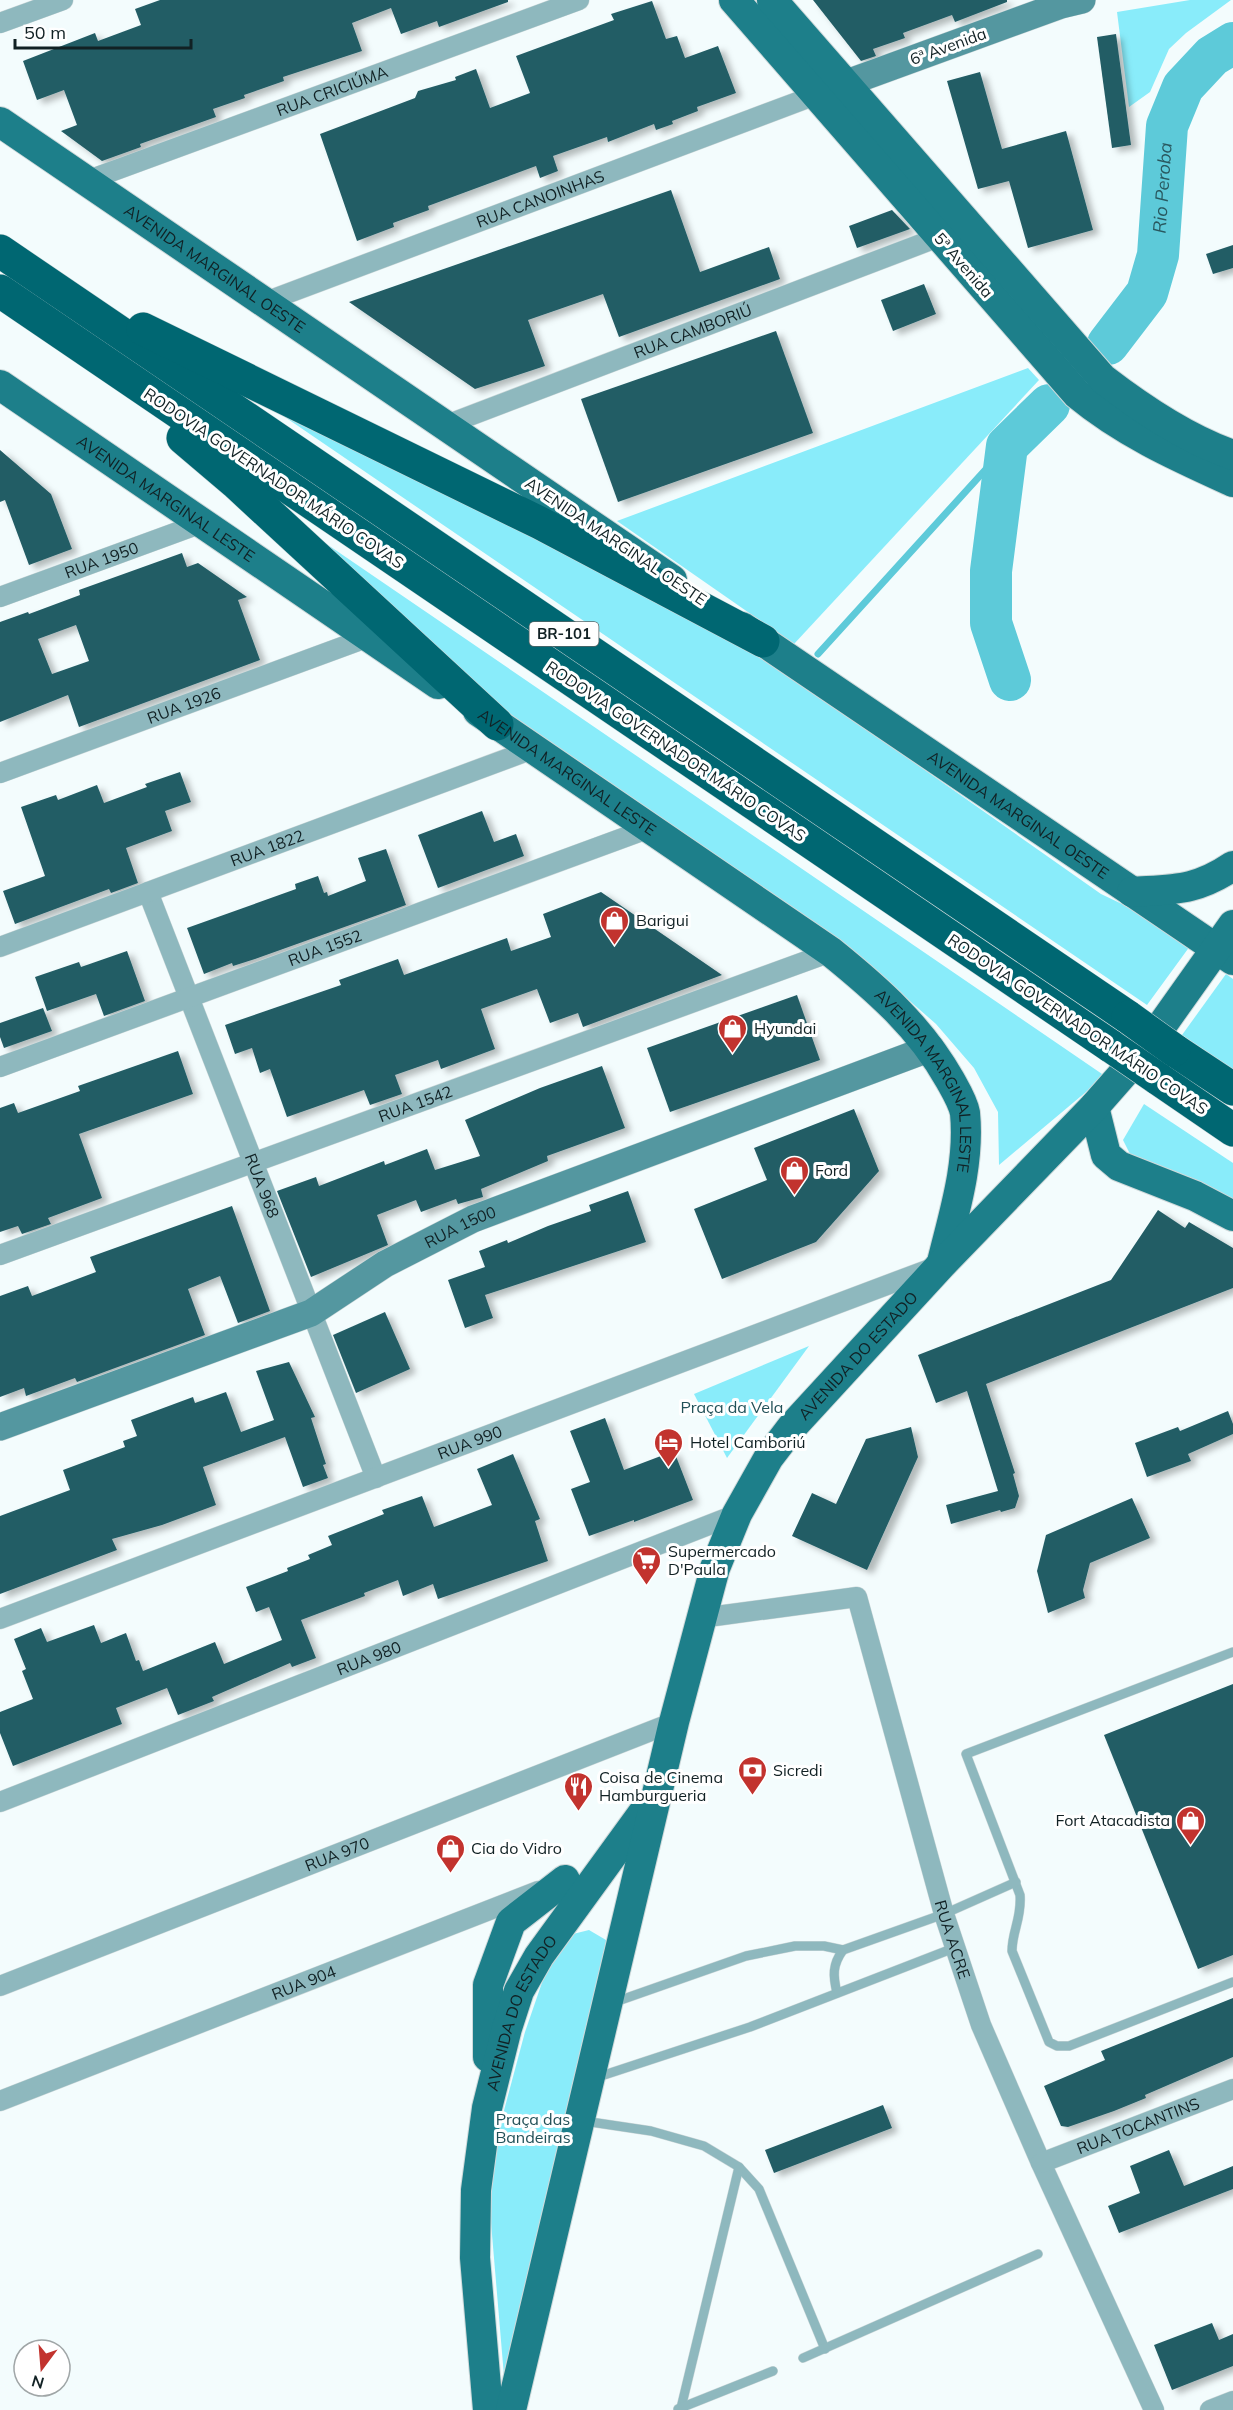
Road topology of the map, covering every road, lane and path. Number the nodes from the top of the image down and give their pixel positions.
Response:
1 (63, 0) edge
2 (579, 0) edge
3 (734, 0) edge
4 (772, 0) edge
5 (1082, 0) edge
6 (0, 23) edge
7 (845, 84) junction
8 (816, 94) junction
9 (0, 123) edge
10 (86, 181) junction
11 (939, 237) junction
12 (0, 251) edge
13 (49, 284) junction
14 (0, 291) edge
15 (265, 302) junction
16 (51, 326) junction
17 (5, 393) edge
18 (446, 425) junction
19 (1233, 455) edge
20 (1233, 482) edge
21 (202, 523) junction
22 (0, 597) edge
23 (369, 637) junction
24 (763, 641) junction
25 (497, 724) junction
26 (534, 749) junction
27 (0, 773) edge
28 (650, 828) junction
29 (1233, 866) edge
30 (148, 892) junction
31 (1132, 892) junction
32 (1228, 945) edge
33 (0, 947) edge
34 (831, 952) junction
35 (189, 998) junction
36 (931, 1048) junction
37 (1159, 1059) junction
38 (0, 1067) edge
39 (1233, 1089) edge
40 (1094, 1107) junction
41 (1233, 1130) edge
42 (253, 1163) junction
43 (1233, 1216) edge
44 (0, 1255) edge
45 (941, 1265) junction
46 (311, 1313) junction
47 (0, 1427) edge
48 (375, 1478) junction
49 (737, 1514) junction
50 (701, 1618) junction
51 (0, 1619) edge
52 (1233, 1652) edge
53 (675, 1722) junction
54 (657, 1793) junction
55 (0, 1802) edge
56 (608, 1864) junction
57 (565, 1880) junction
58 (1016, 1882) junction
59 (944, 1914) junction
60 (954, 1948) junction
61 (843, 1950) junction
62 (1233, 1982) edge
63 (0, 1986) edge
64 (837, 1993) junction
65 (607, 2005) junction
66 (590, 2080) junction
67 (1233, 2089) edge
68 (0, 2101) edge
69 (487, 2108) junction
70 (580, 2120) junction
71 (1041, 2163) junction
72 (739, 2167) junction
73 (1038, 2254) dead end
74 (825, 2349) junction
75 (803, 2358) dead end
76 (773, 2371) dead end
77 (1233, 2401) edge
78 (679, 2409) edge
79 (488, 2410) edge
80 (511, 2410) edge
81 (1154, 2410) edge
82 (1210, 2410) edge

1 - 6 street
2 - 10 street, RUA CRICIÚMA
3 - 8 main road, 5ª Avenida
4 - 7 main road, 5ª Avenida
5 - 7 street, 6ª Avenida
7 - 8 street, 6ª Avenida
7 - 19 main road, 5ª Avenida
8 - 11 main road, 5ª Avenida
8 - 15 street, RUA CANOINHAS
9 - 10 main road, AVENIDA MARGINAL OESTE
10 - 15 main road, AVENIDA MARGINAL OESTE
11 - 18 street, RUA CAMBORIÚ
11 - 20 main road, 5ª Avenida
12 - 13 highway, RODOVIA GOVERNADOR MÁRIO COVAS / BR-101
13 - 24 highway
13 - 37 highway, RODOVIA GOVERNADOR MÁRIO COVAS / BR-101, bridge
14 - 16 highway, RODOVIA GOVERNADOR MÁRIO COVAS / BR-101
15 - 18 main road, AVENIDA MARGINAL OESTE
16 - 25 highway
16 - 37 highway, RODOVIA GOVERNADOR MÁRIO COVAS / BR-101, bridge
17 - 21 main road, AVENIDA MARGINAL LESTE
18 - 24 main road, AVENIDA MARGINAL OESTE
21 - 22 street, RUA 1950
21 - 23 main road, AVENIDA MARGINAL LESTE
23 - 25 main road, AVENIDA MARGINAL LESTE
23 - 27 street, RUA 1926
24 - 31 main road, AVENIDA MARGINAL OESTE
25 - 26 main road, AVENIDA MARGINAL LESTE
26 - 28 main road, AVENIDA MARGINAL LESTE
26 - 30 street, RUA 1822
28 - 34 main road, AVENIDA MARGINAL LESTE
28 - 35 street, RUA 1552
29 - 31 main road
30 - 33 street, RUA 1822
30 - 35 street, RUA 968
31 - 32 main road, AVENIDA MARGINAL OESTE
32 - 37 main road, AVENIDA DO ESTADO
34 - 36 main road, AVENIDA MARGINAL LESTE
34 - 42 street, RUA 1542
35 - 38 street, RUA 1552
35 - 42 street, RUA 968
36 - 45 main road, AVENIDA MARGINAL LESTE
36 - 46 street, RUA 1500
37 - 39 highway, RODOVIA GOVERNADOR MÁRIO COVAS / BR-101
37 - 40 main road, AVENIDA DO ESTADO
37 - 41 highway, RODOVIA GOVERNADOR MÁRIO COVAS / BR-101
40 - 43 main road
40 - 45 main road, AVENIDA DO ESTADO
42 - 44 street, RUA 1542
42 - 46 street, RUA 968
45 - 48 street, RUA 990
45 - 49 main road, AVENIDA DO ESTADO
46 - 47 street, RUA 1500
46 - 48 street, RUA 968
48 - 51 street, RUA 990
49 - 50 main road, AVENIDA DO ESTADO
49 - 55 street, RUA 980
50 - 53 main road, AVENIDA DO ESTADO
50 - 59 street, RUA ACRE
52 - 58 lane
53 - 54 main road, AVENIDA DO ESTADO
53 - 63 street, RUA 970
54 - 56 main road, AVENIDA DO ESTADO
54 - 65 main road, AVENIDA DO ESTADO
56 - 57 street, RUA 904
56 - 69 main road, AVENIDA DO ESTADO
57 - 68 street, RUA 904
57 - 69 main road
58 - 59 lane
58 - 62 lane
59 - 60 street, RUA ACRE
59 - 61 lane
60 - 64 lane
60 - 71 street, RUA ACRE
61 - 64 lane
61 - 65 lane
64 - 66 lane
65 - 66 main road, AVENIDA DO ESTADO
66 - 70 main road, AVENIDA DO ESTADO
67 - 71 street, RUA TOCANTINS
69 - 79 main road, AVENIDA DO ESTADO
70 - 72 lane
70 - 80 main road, AVENIDA DO ESTADO
71 - 81 street, RUA ACRE
72 - 74 lane
72 - 78 lane
73 - 74 lane
74 - 75 lane
76 - 78 lane
77 - 82 street

